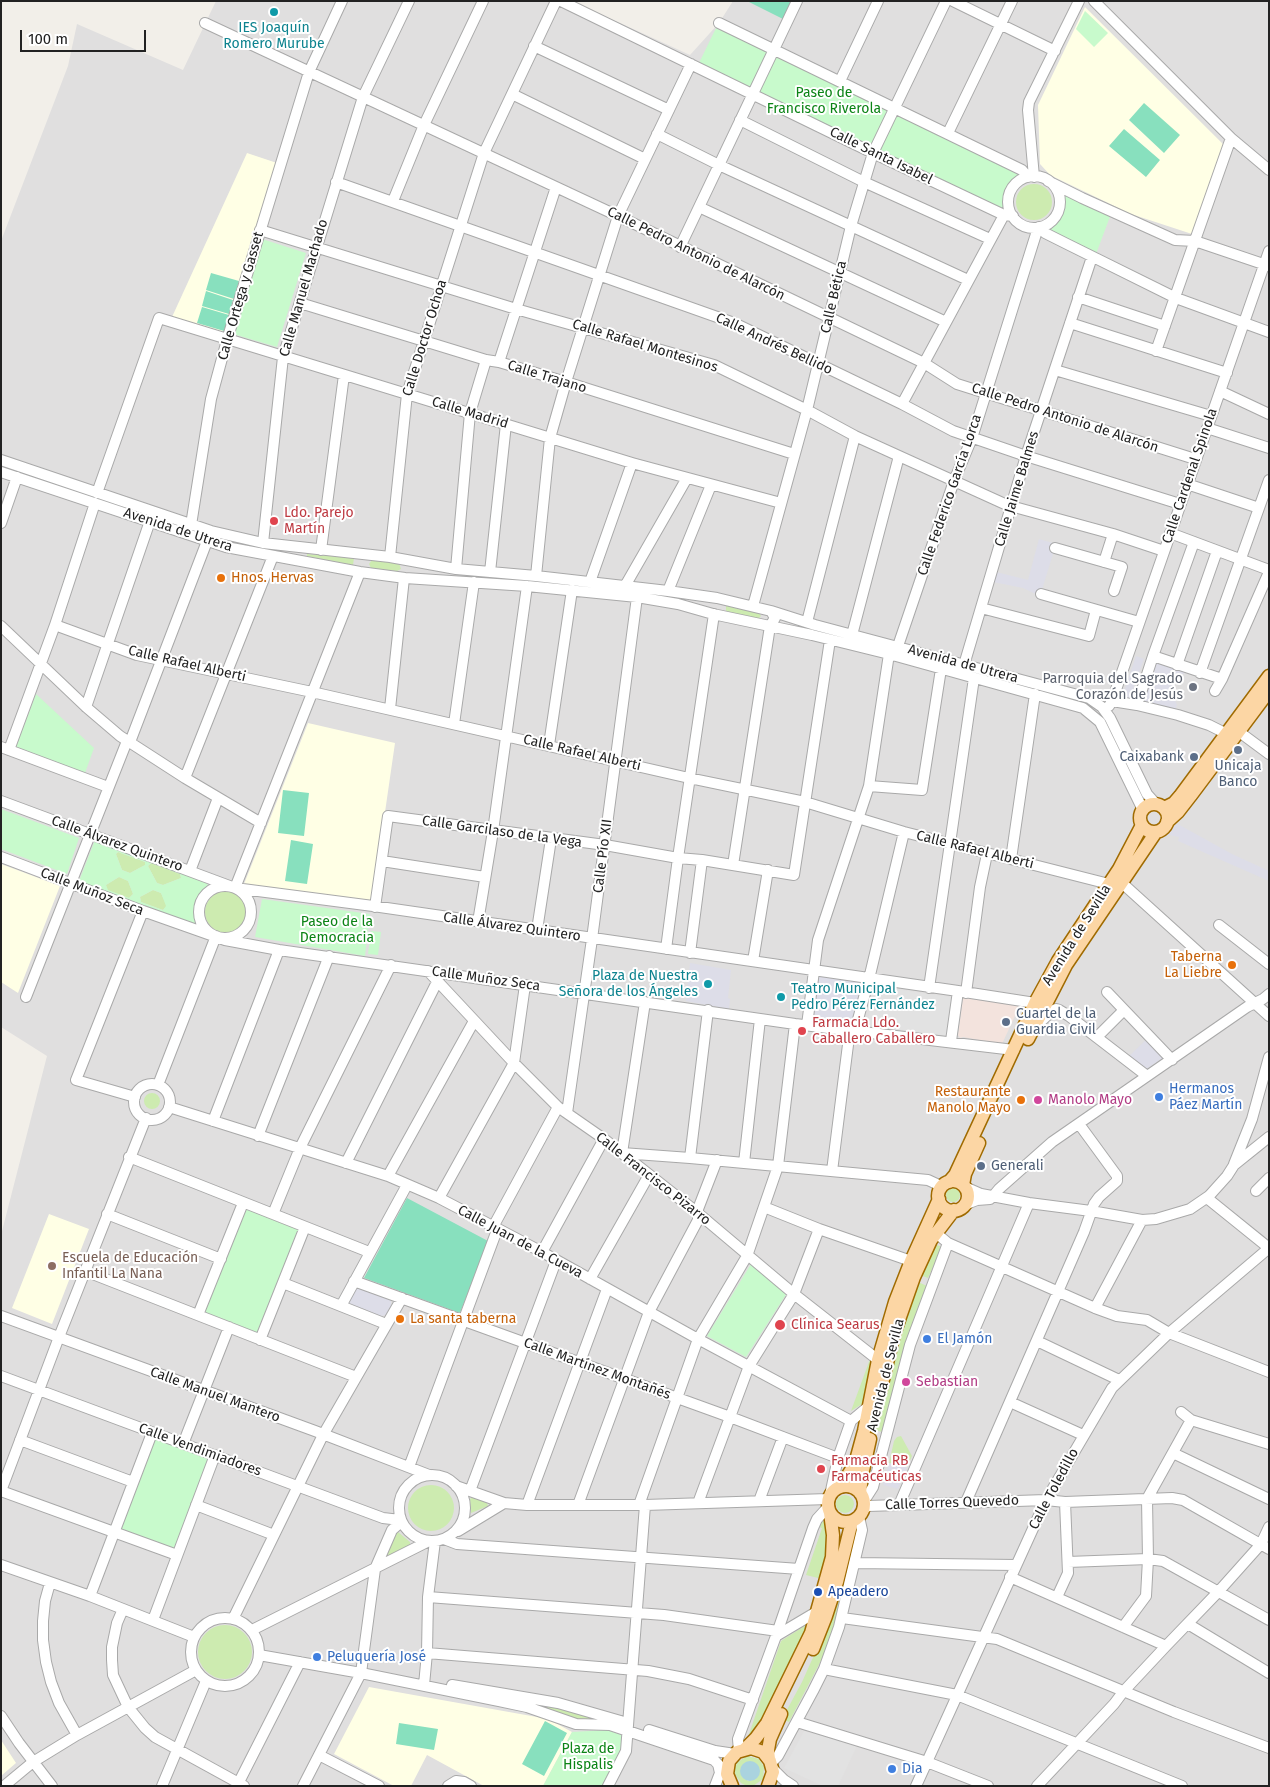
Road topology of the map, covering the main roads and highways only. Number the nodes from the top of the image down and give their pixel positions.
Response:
1 (1269, 676) edge
2 (1269, 691) edge
3 (1232, 732) junction
4 (1160, 806) junction
5 (1167, 822) junction
6 (1142, 825) junction
7 (1156, 832) junction
8 (1116, 884) junction
9 (964, 1186) junction
10 (943, 1189) junction
11 (959, 1208) junction
12 (841, 1486) junction
13 (829, 1503) junction
14 (860, 1508) junction
15 (736, 1749) junction
16 (771, 1763) junction
17 (725, 1782) edge
18 (768, 1786) edge

1 - 3 main road
2 - 3 main road
3 - 4 main road
3 - 5 main road
4 - 5 main road
4 - 6 main road
5 - 7 main road
6 - 7 main road
6 - 8 main road, Avenida de Sevilla
7 - 8 main road, Avenida de Sevilla
8 - 9 main road, Avenida de Sevilla
8 - 10 main road, Avenida de Sevilla
9 - 10 main road
9 - 11 main road
10 - 11 main road
10 - 12 main road, Avenida de Sevilla
11 - 14 main road, Avenida de Sevilla
12 - 13 main road
12 - 14 main road
13 - 14 main road
13 - 15 main road, Avenida de Sevilla
14 - 16 main road, Avenida de Sevilla
15 - 16 main road
15 - 17 main road
16 - 18 main road

